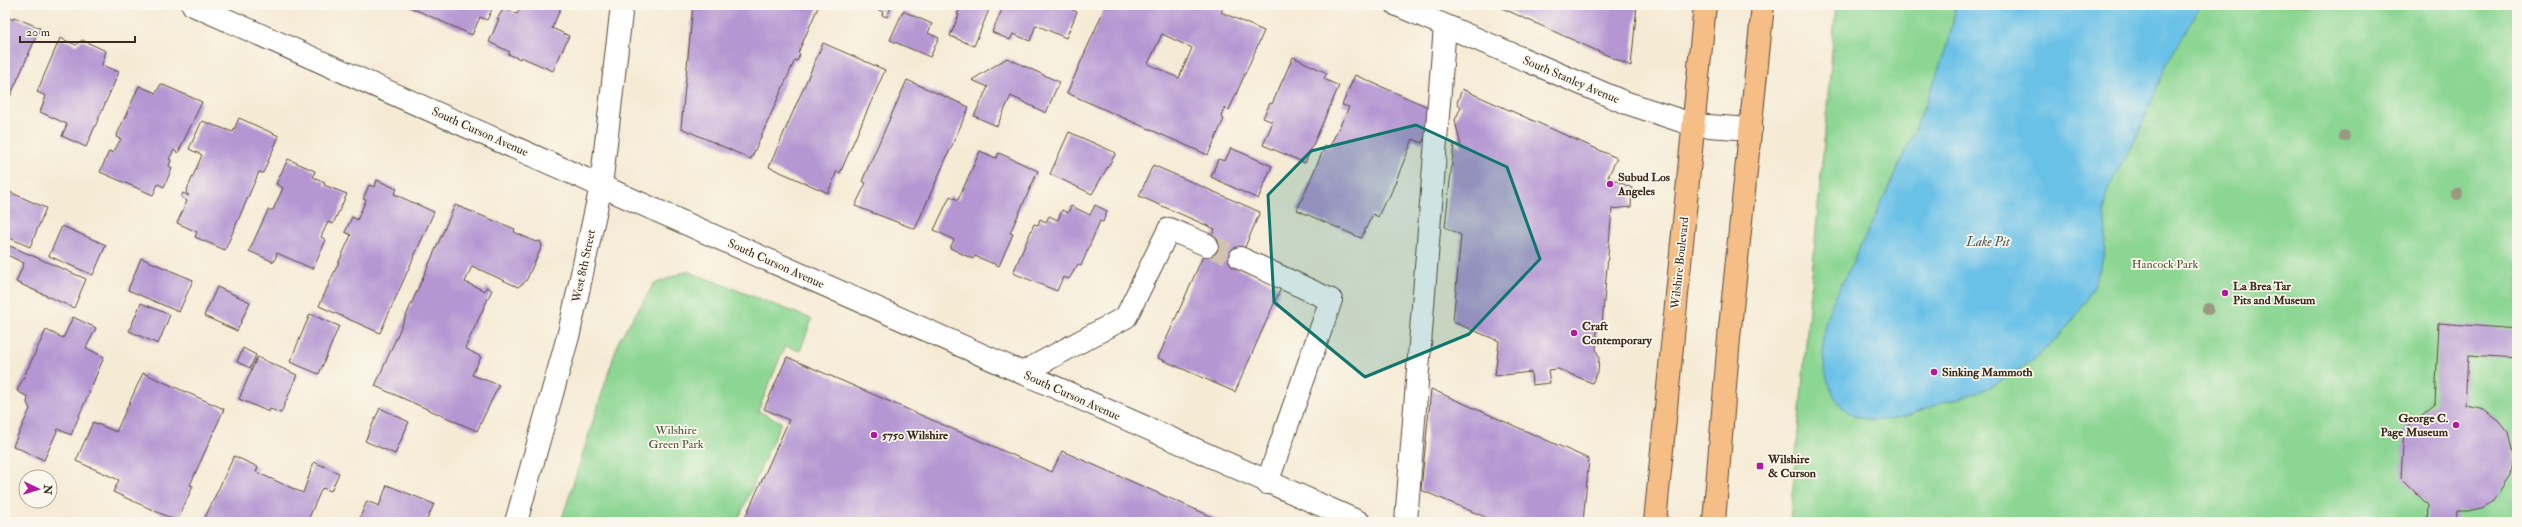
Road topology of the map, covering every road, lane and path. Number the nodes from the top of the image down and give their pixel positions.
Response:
1 (193, 5) edge
2 (622, 5) edge
3 (1397, 5) edge
4 (1705, 5) edge
5 (1763, 5) edge
6 (1445, 26) junction
7 (1694, 125) junction
8 (1751, 129) junction
9 (601, 186) junction
10 (1207, 245) tunnel mouth
11 (1240, 258) tunnel mouth
12 (1022, 373) junction
13 (1267, 483) junction
14 (516, 522) edge
15 (1359, 522) edge
16 (1406, 522) edge
17 (1655, 522) edge
18 (1714, 522) edge

1 - 9 street, South Curson Avenue
2 - 9 street, West 8th Street
3 - 6 street, South Stanley Avenue
4 - 7 main road, Wilshire Boulevard
5 - 8 main road
6 - 7 street, South Stanley Avenue
6 - 16 street
7 - 8 street, South Stanley Avenue
7 - 17 main road, Wilshire Boulevard
8 - 18 main road
9 - 12 street, South Curson Avenue
9 - 14 street, West 8th Street
10 - 12 street
11 - 13 street
12 - 13 street, South Curson Avenue
13 - 15 street, South Curson Avenue

